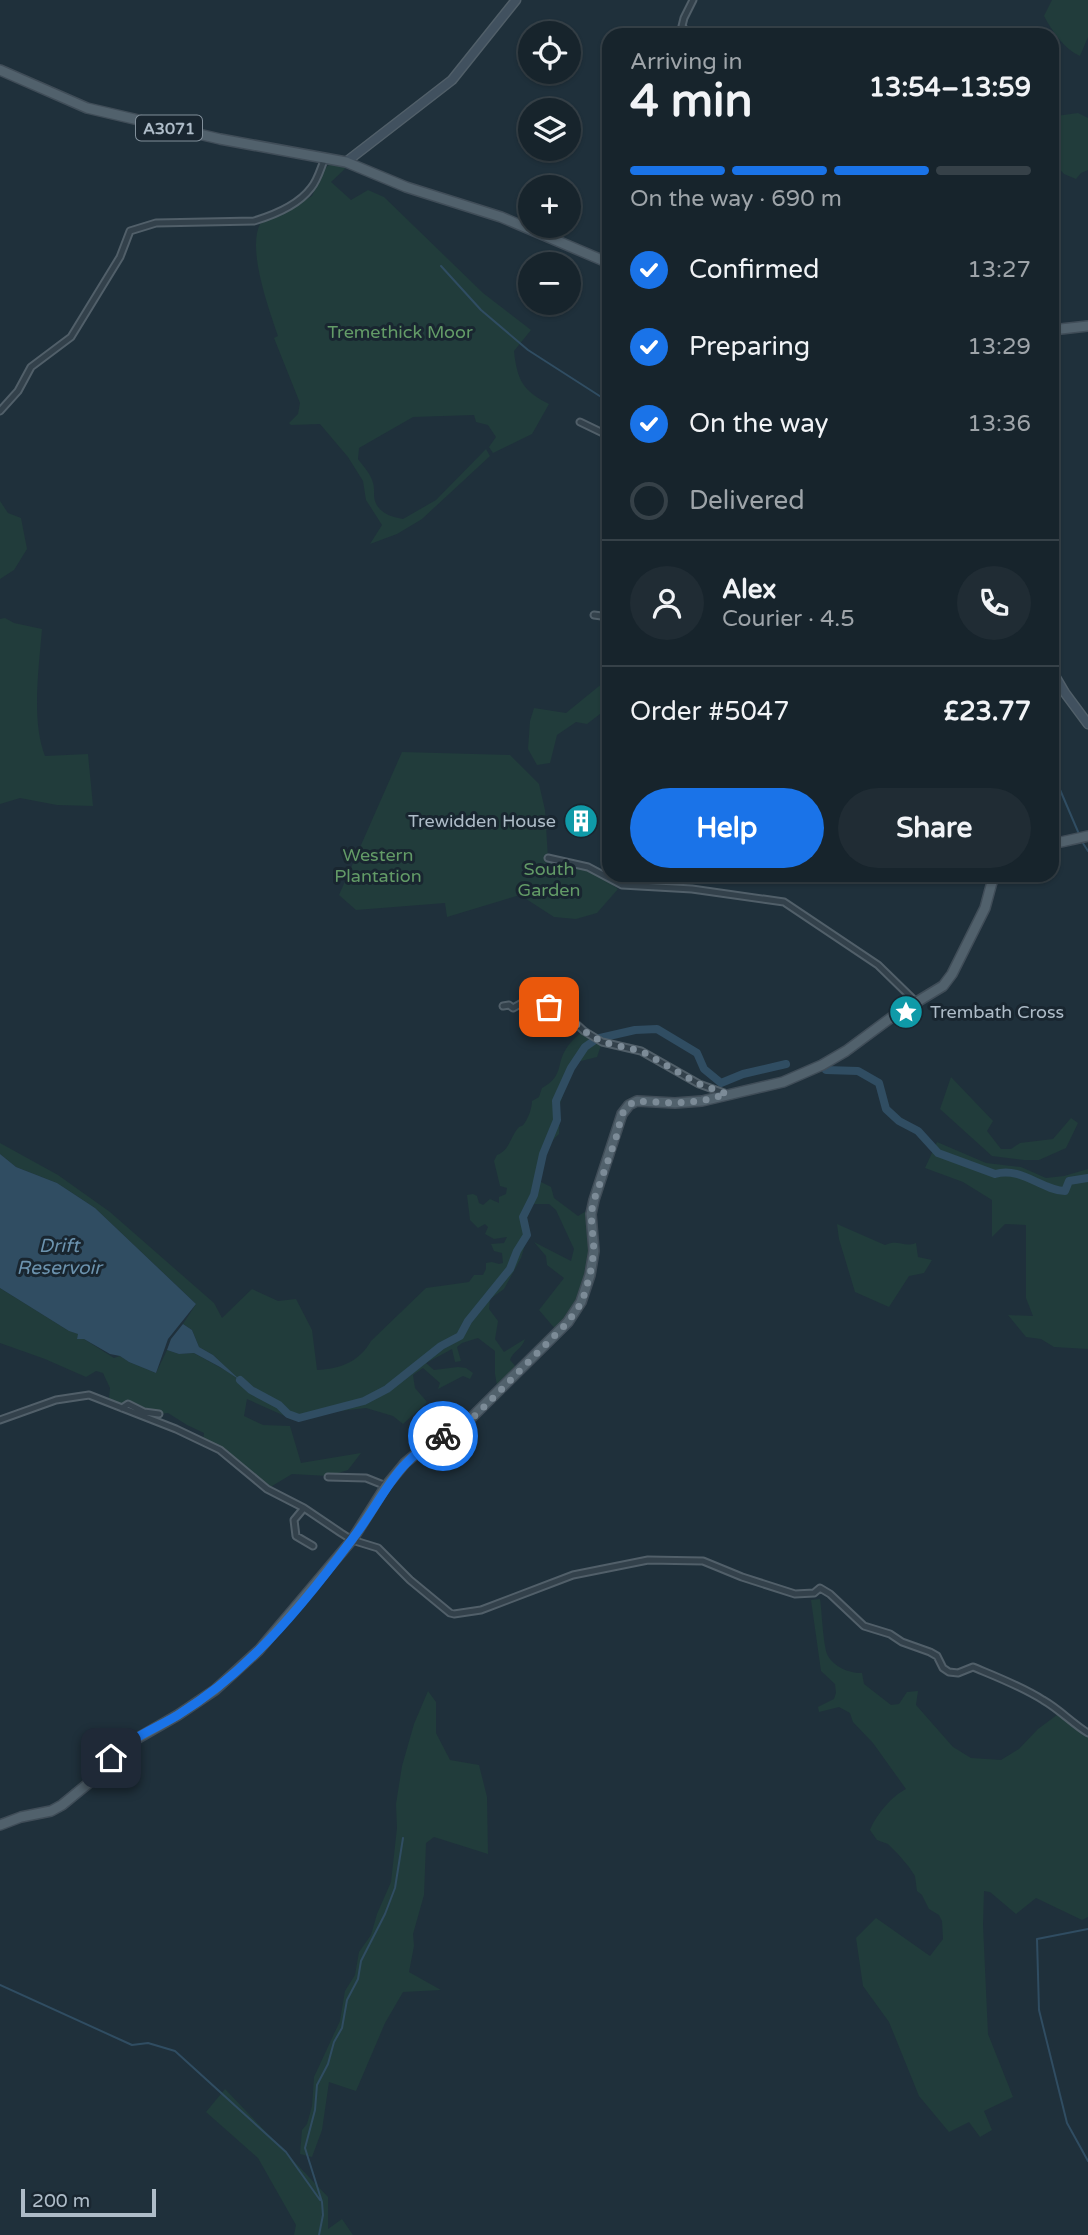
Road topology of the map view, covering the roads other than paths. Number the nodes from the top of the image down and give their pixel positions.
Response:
1 (516, 0) edge
2 (693, 0) edge
3 (684, 28) edge
4 (0, 70) edge
5 (325, 157) junction
6 (346, 162) junction
7 (602, 260) edge
8 (1088, 326) edge
9 (1059, 329) edge
10 (0, 411) edge
11 (580, 422) dead end
12 (602, 433) edge
13 (594, 615) dead end
14 (602, 616) edge
15 (1059, 683) edge
16 (1088, 724) edge
17 (1083, 837) edge
18 (1059, 843) edge
19 (548, 858) dead end
20 (602, 874) edge
21 (616, 882) edge
22 (992, 882) edge
23 (918, 1003) junction
24 (503, 1006) dead end
25 (727, 1094) junction
26 (122, 1408) junction
27 (159, 1414) dead end
28 (0, 1420) edge
29 (328, 1477) dead end
30 (386, 1486) junction
31 (304, 1508) junction
32 (352, 1540) junction
33 (313, 1546) dead end
34 (1088, 1733) edge
35 (0, 1825) edge

1 - 6 street
2 - 3 street
4 - 5 main road, A3071
5 - 6 main road, A3071
5 - 10 street
6 - 7 main road, A3071
8 - 9 main road
11 - 12 street
13 - 14 street
15 - 16 street
17 - 18 main road
19 - 20 street
21 - 23 street
22 - 23 main road
23 - 25 main road
24 - 25 street
25 - 30 main road
26 - 27 street
26 - 28 street
26 - 31 street
29 - 30 street
30 - 32 main road
31 - 32 street
31 - 33 street
32 - 34 street
32 - 35 main road

